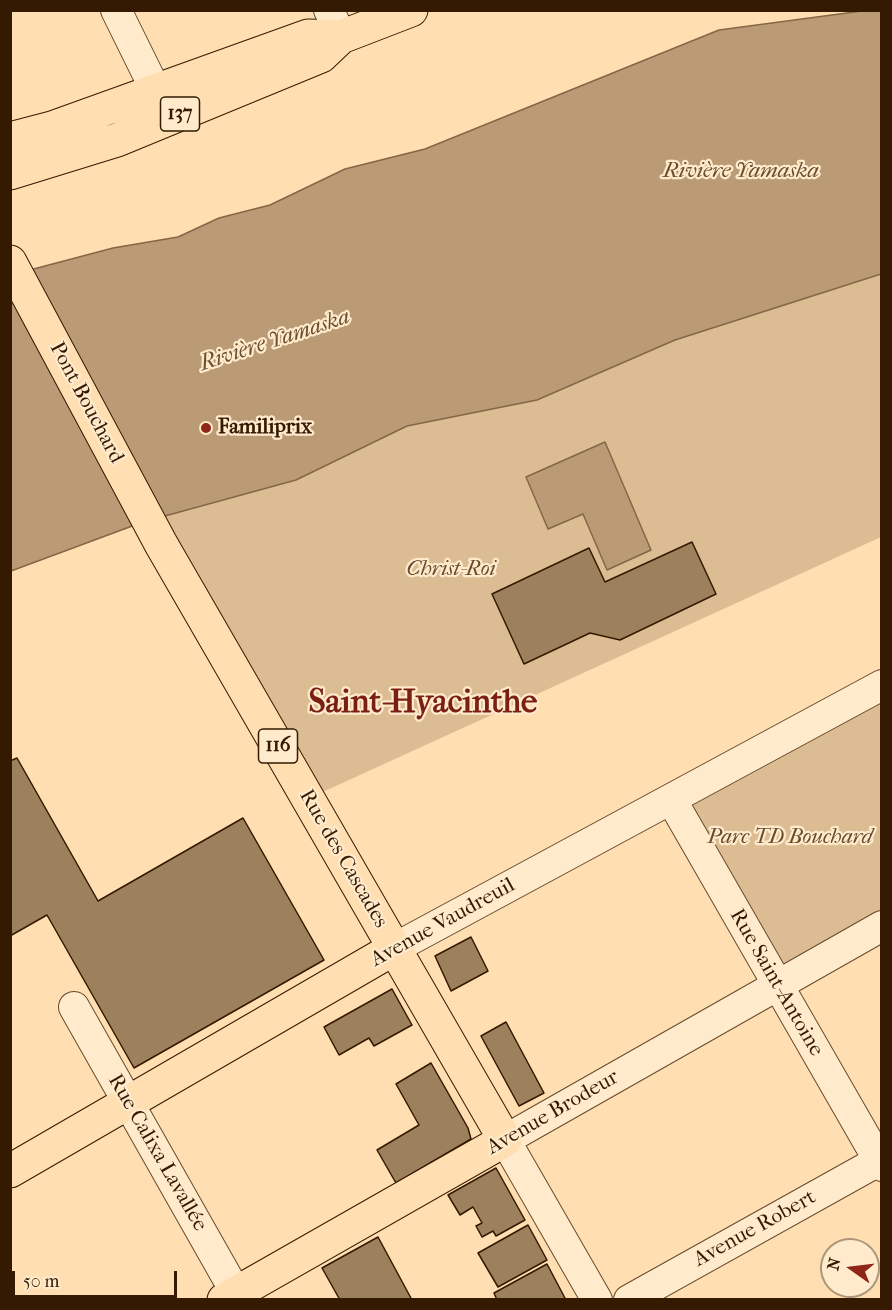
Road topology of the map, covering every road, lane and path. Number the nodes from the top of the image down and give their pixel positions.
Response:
1 (116, 10) edge
2 (411, 10) edge
3 (335, 24) edge
4 (156, 91) junction
5 (10, 124) edge
6 (52, 128) junction
7 (10, 139) edge
8 (10, 173) edge
9 (10, 262) edge
10 (161, 544) joint
11 (882, 686) edge
12 (671, 799) junction
13 (882, 926) edge
14 (395, 948) junction
15 (777, 985) junction
16 (74, 1007) dead end
17 (128, 1101) junction
18 (506, 1140) junction
19 (880, 1162) edge
20 (10, 1171) edge
21 (234, 1297) edge
22 (597, 1299) edge
23 (629, 1299) edge

1 - 4 street
2 - 3 main road, 137
3 - 4 main road, 137
3 - 8 main road, 137
4 - 6 main road, 137
5 - 6 main road
6 - 7 main road, 137
9 - 10 main road, Pont Bouchard / 116
10 - 14 main road, Rue des Cascades / 116
11 - 12 street, Avenue Vaudreuil
12 - 14 street, Avenue Vaudreuil
12 - 15 street, Rue Saint-Antoine
13 - 15 street, Avenue Brodeur
14 - 17 main road, Avenue Vaudreuil
14 - 18 main road, Rue des Cascades / 116
15 - 18 street, Avenue Brodeur
15 - 19 street, Rue Saint-Antoine
16 - 17 street, Rue Calixa Lavallée
17 - 20 main road, Avenue Vaudreuil
17 - 21 street, Rue Calixa Lavallée
18 - 21 main road, Avenue Brodeur
18 - 22 street, Rue des Cascades
19 - 23 street, Avenue Robert

